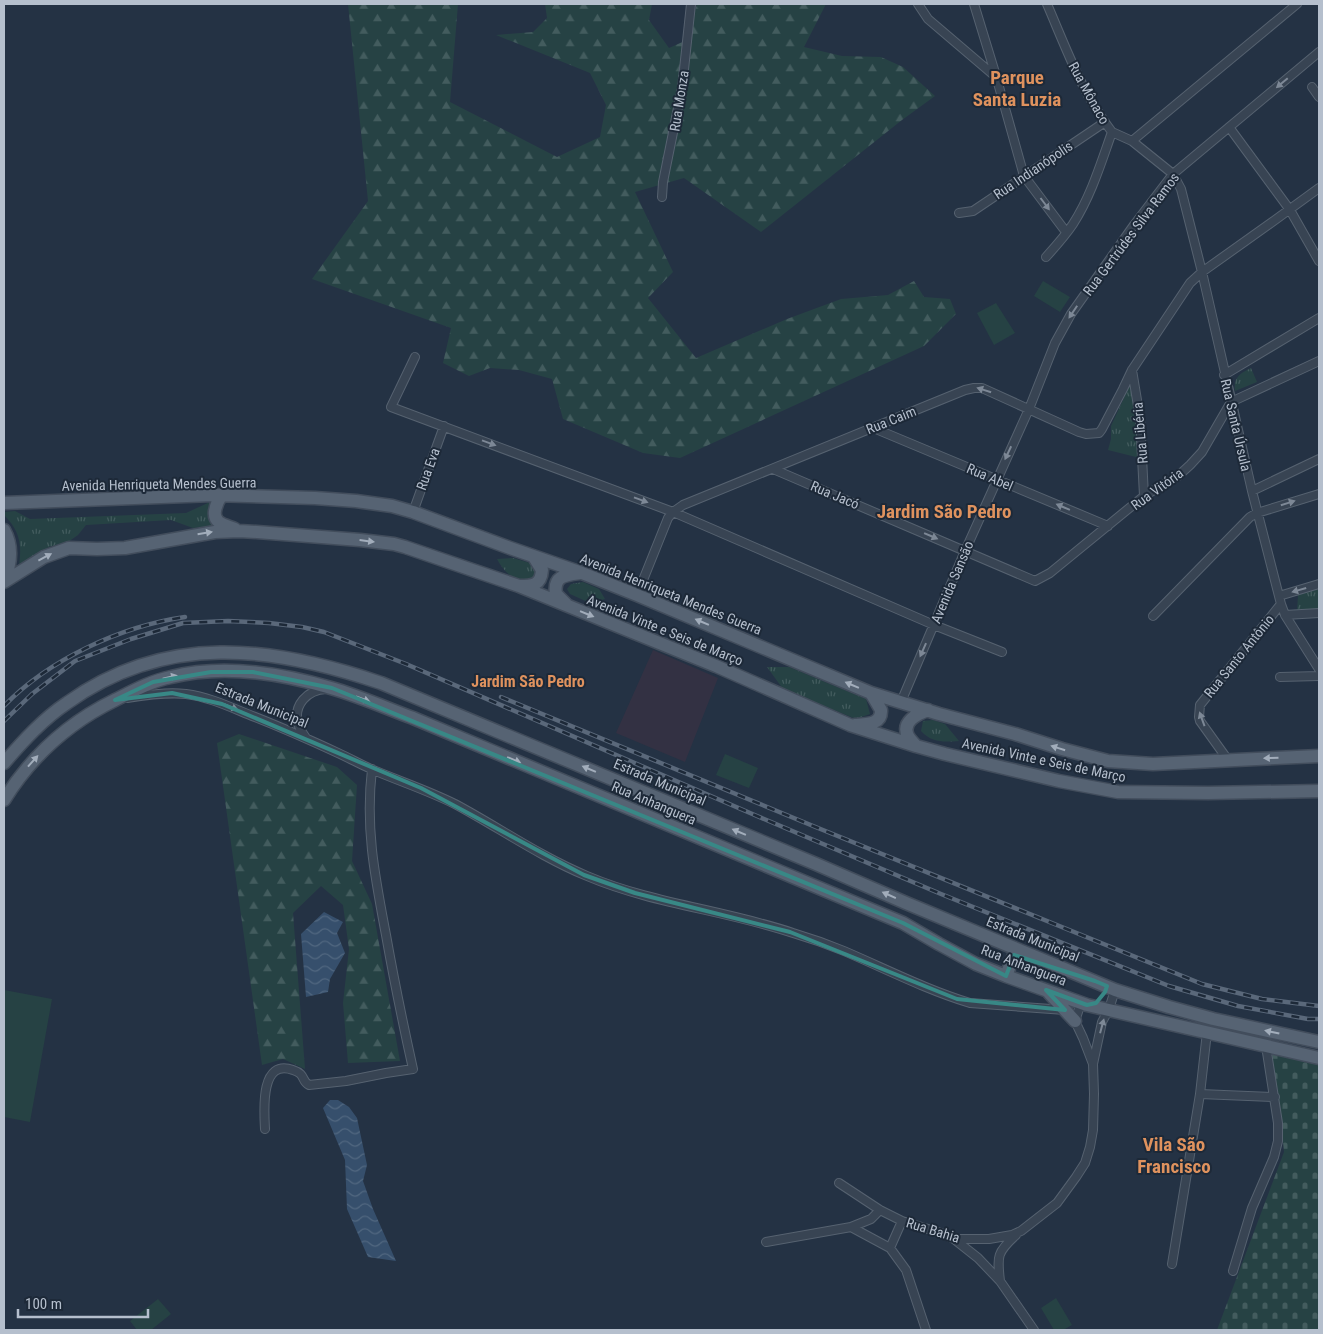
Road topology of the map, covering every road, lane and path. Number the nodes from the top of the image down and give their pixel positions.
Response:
1 (692, 4) edge
2 (918, 4) edge
3 (974, 4) edge
4 (1047, 4) edge
5 (1298, 4) edge
6 (1319, 52) edge
7 (997, 78) junction
8 (1312, 87) dead end
9 (1319, 97) edge
10 (1105, 122) junction
11 (1229, 127) junction
12 (1112, 132) junction
13 (1132, 141) junction
14 (1173, 174) junction
15 (1024, 176) junction
16 (1319, 188) edge
17 (662, 197) dead end
18 (1290, 210) junction
19 (959, 213) dead end
20 (1066, 232) junction
21 (1046, 258) dead end
22 (1319, 261) edge
23 (1202, 272) junction
24 (1319, 318) edge
25 (415, 357) dead end
26 (1319, 362) edge
27 (1132, 370) junction
28 (1224, 376) junction
29 (1231, 402) junction
30 (1029, 409) junction
31 (444, 426) junction
32 (871, 427) junction
33 (1319, 459) edge
34 (774, 469) junction
35 (996, 480) junction
36 (1252, 491) junction
37 (1319, 494) edge
38 (222, 495) junction
39 (1144, 496) junction
40 (4, 503) edge
41 (413, 512) junction
42 (673, 512) junction
43 (1257, 513) junction
44 (1108, 526) junction
45 (4, 530) edge
46 (239, 531) junction
47 (965, 551) junction
48 (534, 557) junction
49 (582, 573) junction
50 (1035, 581) joint
51 (4, 582) edge
52 (1319, 584) edge
53 (519, 586) junction
54 (637, 595) junction
55 (1280, 600) junction
56 (568, 606) junction
57 (1319, 613) edge
58 (1286, 615) junction
59 (1153, 616) dead end
60 (934, 624) junction
61 (1002, 652) dead end
62 (1319, 669) edge
63 (1319, 676) edge
64 (1280, 677) dead end
65 (332, 688) junction
66 (871, 693) junction
67 (115, 700) junction
68 (901, 702) junction
69 (928, 710) junction
70 (850, 725) junction
71 (306, 738) junction
72 (916, 746) junction
73 (1319, 756) edge
74 (1228, 760) junction
75 (4, 763) edge
76 (372, 769) junction
77 (1318, 791) edge
78 (4, 800) edge
79 (906, 903) junction
80 (1014, 955) junction
81 (1062, 969) junction
82 (1006, 976) junction
83 (1111, 988) junction
84 (1048, 992) junction
85 (1084, 1004) junction
86 (1109, 1009) junction
87 (1065, 1010) junction
88 (1075, 1021) junction
89 (1207, 1032) junction
90 (1319, 1042) edge
91 (1266, 1046) junction
92 (1319, 1058) edge
93 (1093, 1064) junction
94 (1200, 1094) junction
95 (1275, 1097) junction
96 (265, 1129) dead end
97 (839, 1183) dead end
98 (880, 1210) junction
99 (902, 1222) junction
100 (851, 1227) junction
101 (1022, 1231) junction
102 (954, 1239) junction
103 (766, 1242) dead end
104 (890, 1248) junction
105 (1172, 1264) dead end
106 (1233, 1271) dead end
107 (1000, 1281) junction
108 (926, 1330) edge
109 (1034, 1330) edge

1 - 17 street, Rua Monza
2 - 7 street
3 - 7 street
4 - 10 street, Rua Mônaco
5 - 13 street
6 -> 11 street, Rua Gertrúdes Silva Ramos
7 - 15 street
8 - 9 street
10 - 12 street, Rua Mônaco
10 - 15 street, Rua Indianópolis
11 - 14 street, Rua Gertrúdes Silva Ramos
11 - 18 street
12 - 13 street
12 - 20 street, Rua Mônaco
13 - 14 street
14 - 23 street, Rua Santa Úrsula
14 -> 30 street, Rua Gertrúdes Silva Ramos
15 - 19 street, Rua Indianópolis
15 -> 20 street
16 - 18 street
18 - 22 street
18 - 23 street
20 - 21 street, Rua Mônaco
23 - 27 street
23 - 28 street, Rua Santa Úrsula
24 - 28 street
25 - 31 street
26 - 29 street
27 - 30 street, Rua Caim
27 - 39 street, Rua Libéria
28 - 29 street, Rua Santa Úrsula
29 - 36 street, Rua Santa Úrsula
29 - 39 street, Rua Vitória
30 -> 32 street, Rua Caim
30 -> 35 street, Avenida Sansão
31 - 41 street, Rua Eva
31 -> 42 street
32 - 34 street, Rua Caim
32 - 35 street, Rua Abel
33 - 36 street
34 - 42 street, Rua Caim
34 -> 47 street, Rua Jacó
44 -> 35 street, Rua Abel
35 - 47 street, Avenida Sansão
36 - 43 street, Rua Santa Úrsula
43 -> 37 street
38 - 40 main road, Avenida Henriqueta Mendes Guerra
38 - 41 main road, Avenida Henriqueta Mendes Guerra
38 - 46 main road
39 - 44 street, Rua Vitória
41 - 48 main road, Avenida Henriqueta Mendes Guerra
42 - 54 street
42 - 60 street
43 - 55 street, Rua Santa Úrsula
43 - 59 street
44 - 50 street, Rua Vitória
45 - 51 main road
51 -> 46 main road, Avenida Vinte e Seis de Março
46 -> 53 main road, Avenida Vinte e Seis de Março
47 - 50 street, Rua Jacó
47 - 60 street, Avenida Sansão
48 - 49 main road, Avenida Henriqueta Mendes Guerra
48 - 53 main road
49 - 54 main road, Avenida Henriqueta Mendes Guerra
49 - 56 main road
52 -> 55 street, Rua Santo Antônio
53 - 56 main road, Avenida Vinte e Seis de Março
66 -> 54 main road, Avenida Henriqueta Mendes Guerra
55 - 58 street, Rua Santa Úrsula
74 -> 55 street, Rua Santo Antônio
56 -> 70 main road, Avenida Vinte e Seis de Março
57 - 58 street
58 - 62 street, Rua Santa Úrsula
60 - 61 street
60 -> 68 street, Avenida Sansão
63 - 64 street
67 -> 65 main road, Rua Anhanguera
65 - 71 street
65 -> 82 main road, Rua Anhanguera
66 - 68 main road, Avenida Henriqueta Mendes Guerra
66 - 70 main road
67 -> 71 street, Estrada Municipal
78 -> 67 main road, Rua Anhanguera
68 - 69 main road, Avenida Henriqueta Mendes Guerra
69 - 72 main road
74 -> 69 main road, Avenida Henriqueta Mendes Guerra
70 - 72 main road, Avenida Vinte e Seis de Março
71 - 76 street, Estrada Municipal
72 - 77 main road, Avenida Vinte e Seis de Março
73 -> 74 main road, Avenida Henriqueta Mendes Guerra
79 -> 75 main road, Estrada Municipal
76 - 87 street, Estrada Municipal
76 - 96 street
79 - 80 main road
79 - 81 main road, Estrada Municipal
80 - 81 main road
80 - 82 main road
81 - 83 main road, Estrada Municipal
82 - 84 main road, Rua Anhanguera
83 - 85 main road
83 - 86 street
90 -> 83 main road, Estrada Municipal
84 - 85 main road, Rua Anhanguera
84 - 87 main road
85 - 86 main road, Rua Anhanguera
85 - 88 street
86 - 89 main road, Rua Anhanguera
93 -> 86 street
87 - 88 main road
88 - 93 street
89 - 91 main road, Rua Anhanguera
89 - 94 street
91 - 92 main road, Rua Anhanguera
91 - 95 street
93 - 101 street, Rua Bahia
94 - 95 street
94 - 105 street
95 - 106 street
97 - 98 street, Rua Bahia
98 - 99 street, Rua Bahia
98 - 100 street
99 - 102 street, Rua Bahia
99 - 104 street
100 - 103 street
100 - 104 street
101 - 102 street, Rua Bahia
101 - 107 street
102 - 107 street
104 - 108 street
107 - 109 street

